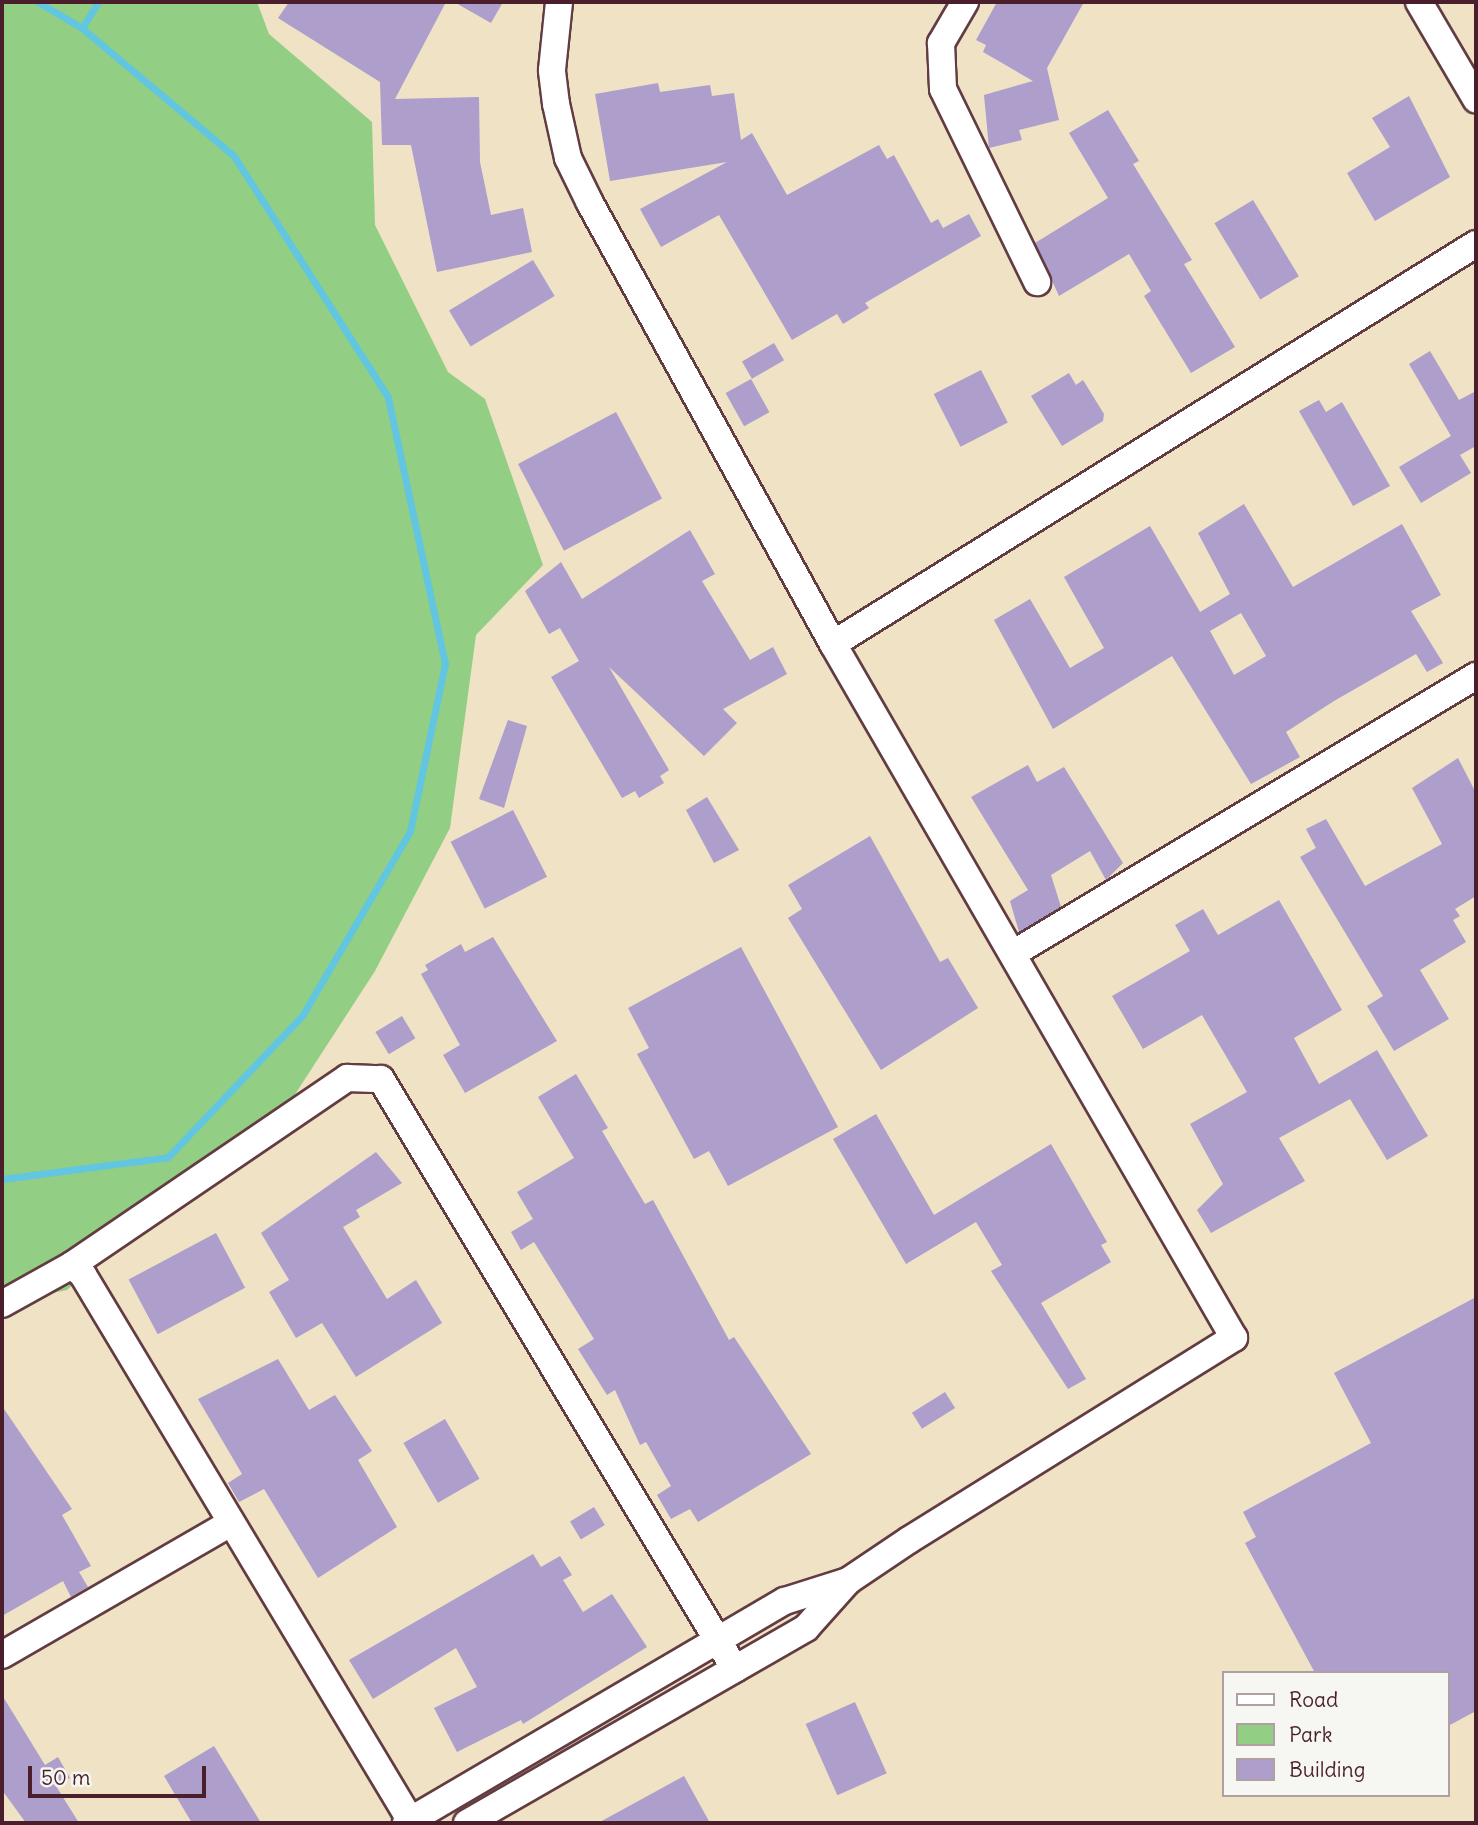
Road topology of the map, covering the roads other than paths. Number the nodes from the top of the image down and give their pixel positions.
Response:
1 (559, 2) edge
2 (965, 2) edge
3 (1419, 2) edge
4 (1476, 99) edge
5 (1476, 244) edge
6 (1037, 282) dead end
7 (833, 644) junction
8 (1476, 676) edge
9 (1014, 953) junction
10 (72, 1265) junction
11 (2, 1304) edge
12 (232, 1523) junction
13 (848, 1581) junction
14 (718, 1642) junction
15 (2, 1655) edge
16 (735, 1669) junction
17 (409, 1822) edge
18 (467, 1823) edge

1 - 7 street
2 - 6 street
3 - 4 street
5 - 7 street
7 - 9 street
8 - 9 street
9 - 13 street
10 - 11 street
10 - 12 street
10 - 14 street
12 - 15 street
12 - 17 street
13 - 14 street
13 - 16 street
14 - 16 street
14 - 17 street
16 - 18 street

